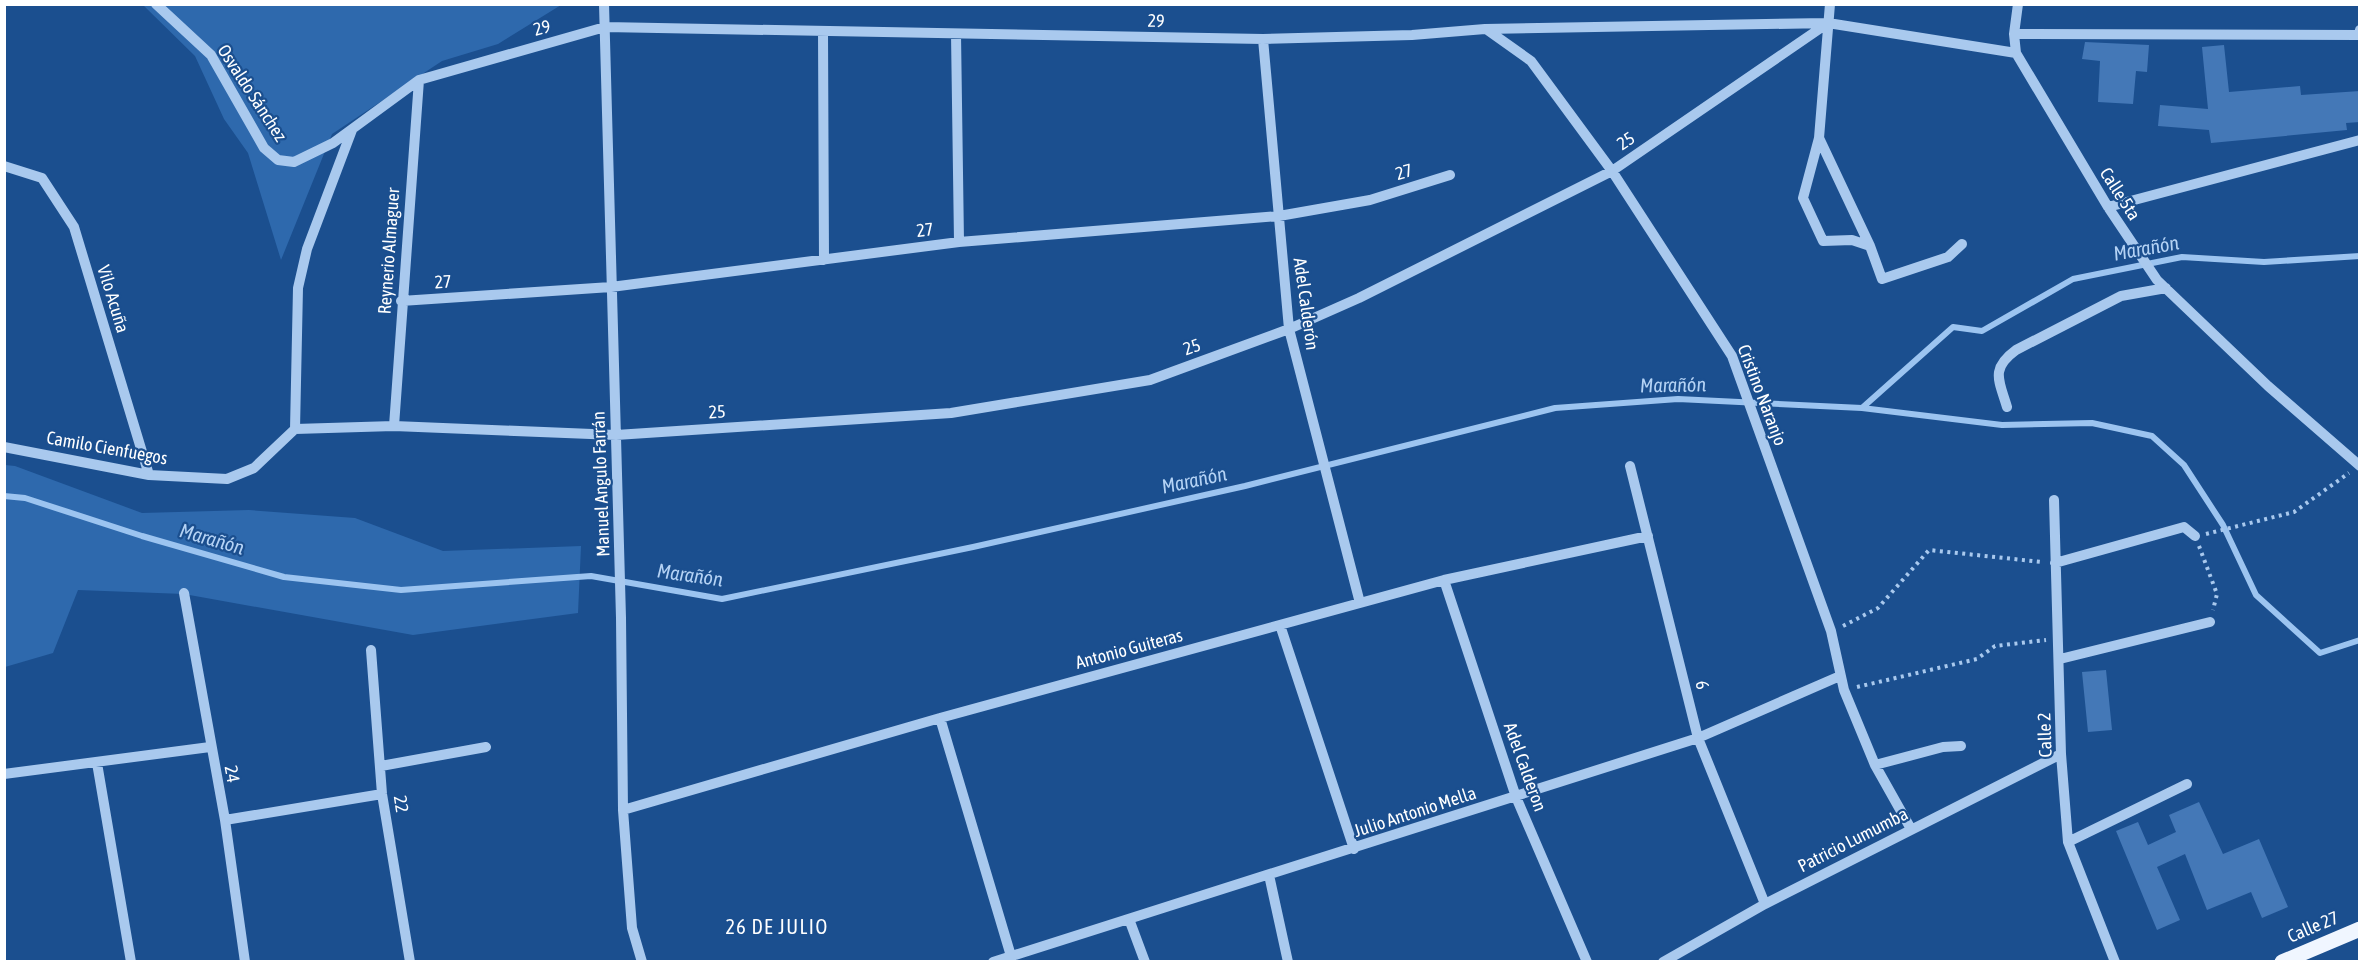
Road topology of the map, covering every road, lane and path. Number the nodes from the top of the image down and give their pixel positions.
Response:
1 (156, 4) edge
2 (604, 4) edge
3 (1830, 4) edge
4 (2018, 4) edge
5 (1828, 23) junction
6 (605, 27) junction
7 (1485, 28) junction
8 (2360, 30) edge
9 (823, 31) junction
10 (956, 34) junction
11 (2014, 34) junction
12 (1263, 39) junction
13 (2016, 53) junction
14 (419, 80) junction
15 (352, 129) junction
16 (1819, 138) junction
17 (2360, 140) edge
18 (4, 166) edge
19 (1612, 171) junction
20 (1450, 175) dead end
21 (2108, 207) junction
22 (1279, 216) junction
23 (959, 242) junction
24 (1962, 244) dead end
25 (1869, 246) junction
26 (824, 260) junction
27 (611, 287) junction
28 (2166, 288) junction
29 (401, 301) junction
30 (1289, 328) junction
31 (2007, 406) dead end
32 (394, 426) junction
33 (295, 429) junction
34 (616, 435) junction
35 (4, 447) edge
36 (1630, 466) dead end
37 (2359, 466) edge
38 (149, 475) junction
39 (2054, 500) dead end
40 (1648, 536) junction
41 (2195, 536) junction
42 (2055, 563) junction
43 (1444, 580) junction
44 (184, 594) dead end
45 (1360, 603) junction
46 (2210, 622) joint
47 (1280, 625) junction
48 (1831, 631) junction
49 (2059, 639) junction
50 (371, 650) dead end
51 (2060, 659) junction
52 (1840, 676) junction
53 (1844, 690) junction
54 (940, 718) junction
55 (1698, 738) junction
56 (1961, 746) dead end
57 (210, 747) junction
58 (486, 747) dead end
59 (2061, 754) junction
60 (97, 763) junction
61 (1875, 765) junction
62 (381, 766) junction
63 (4, 774) edge
64 (2187, 784) dead end
65 (382, 794) junction
66 (1516, 797) junction
67 (623, 810) junction
68 (225, 820) junction
69 (1911, 829) junction
70 (2068, 842) junction
71 (1354, 849) junction
72 (1269, 875) junction
73 (1765, 904) junction
74 (1129, 919) junction
75 (2360, 929) edge
76 (1011, 956) junction
77 (131, 962) edge
78 (245, 962) edge
79 (410, 962) edge
80 (642, 962) edge
81 (993, 962) edge
82 (1145, 962) edge
83 (1288, 962) edge
84 (1587, 962) edge
85 (1663, 962) edge
86 (2115, 962) edge
87 (2282, 962) edge

1 - 15 street, Osvaldo Sánchez
2 - 6 street, Manuel Angulo Farrán
3 - 5 street
4 - 11 street, Calle 5ta
5 - 7 street, 29
5 - 13 street
5 - 16 street
5 - 19 street, 25
6 - 9 street, 29
6 - 14 street, 29
6 - 27 street, Manuel Angulo Farrán
7 - 12 street, 29
7 - 19 street, Cristino Naranjo
8 - 11 street
9 - 10 street, 29
9 - 26 street
10 - 12 street, 29
10 - 23 street
11 - 13 street, Calle 5ta
12 - 22 street, Adel Calderón
13 - 21 street, Calle 5ta
14 - 15 street, Osvaldo Sánchez
14 - 29 street, Reynerio Almaguer
15 - 33 street
16 - 25 street
16 - 25 street
17 - 21 street
18 - 38 street, Vilo Acuña
19 - 30 street, 25
19 - 48 street, Cristino Naranjo
20 - 22 street, 27
21 - 28 street, Calle 5ta
22 - 23 street, 27
22 - 30 street, Adel Calderón
23 - 26 street, 27
24 - 25 street
26 - 27 street, 27
27 - 29 street, 27
27 - 34 street, Manuel Angulo Farrán
28 - 31 street
28 - 37 street, Calle 5ta
29 - 32 street, Reynerio Almaguer
30 - 34 street, 25
30 - 45 street, Adel Calderón
32 - 33 street, 25
32 - 34 street, 25
33 - 38 street, Camilo Cienfuegos
34 - 67 street, Manuel Angulo Farrán
35 - 38 street, Camilo Cienfuegos
36 - 40 street, 6
37 - 41 path
39 - 42 street, Calle 2
40 - 43 street, Antonio Guiteras
40 - 55 street, 6
41 - 42 street
41 - 46 path
42 - 48 path
42 - 49 street, Calle 2
43 - 45 street, Antonio Guiteras
43 - 66 street, Adel Calderon
44 - 57 street, 24
45 - 47 street, Antonio Guiteras
46 - 51 street
47 - 54 street, Antonio Guiteras
47 - 71 street
48 - 52 street, Cristino Naranjo
49 - 51 street, Calle 2
49 - 53 path
50 - 62 street, 22
51 - 59 street, Calle 2
52 - 53 street, Cristino Naranjo
52 - 55 street, Julio Antonio Mella
53 - 61 street, Cristino Naranjo
54 - 67 street, Antonio Guiteras
54 - 76 street
55 - 66 street, Julio Antonio Mella
55 - 73 street, 6
56 - 61 street
57 - 60 street
57 - 68 street, 24
58 - 62 street
59 - 69 street, Patricio Lumumba
59 - 70 street, Calle 2
60 - 63 street
60 - 77 street
61 - 69 street, Cristino Naranjo
62 - 65 street, 22
64 - 70 street
65 - 68 street
65 - 79 street, 22
66 - 71 street, Julio Antonio Mella
66 - 84 street, Adel Calderon
67 - 80 street, Manuel Angulo Farrán
68 - 78 street, 24
69 - 73 street, Patricio Lumumba
70 - 86 street, Calle 2
71 - 72 street, Julio Antonio Mella
72 - 74 street, Julio Antonio Mella
72 - 83 street
73 - 85 street, Patricio Lumumba
74 - 76 street, Julio Antonio Mella
74 - 82 street
75 - 87 main road, Calle 27
76 - 81 street, Julio Antonio Mella

